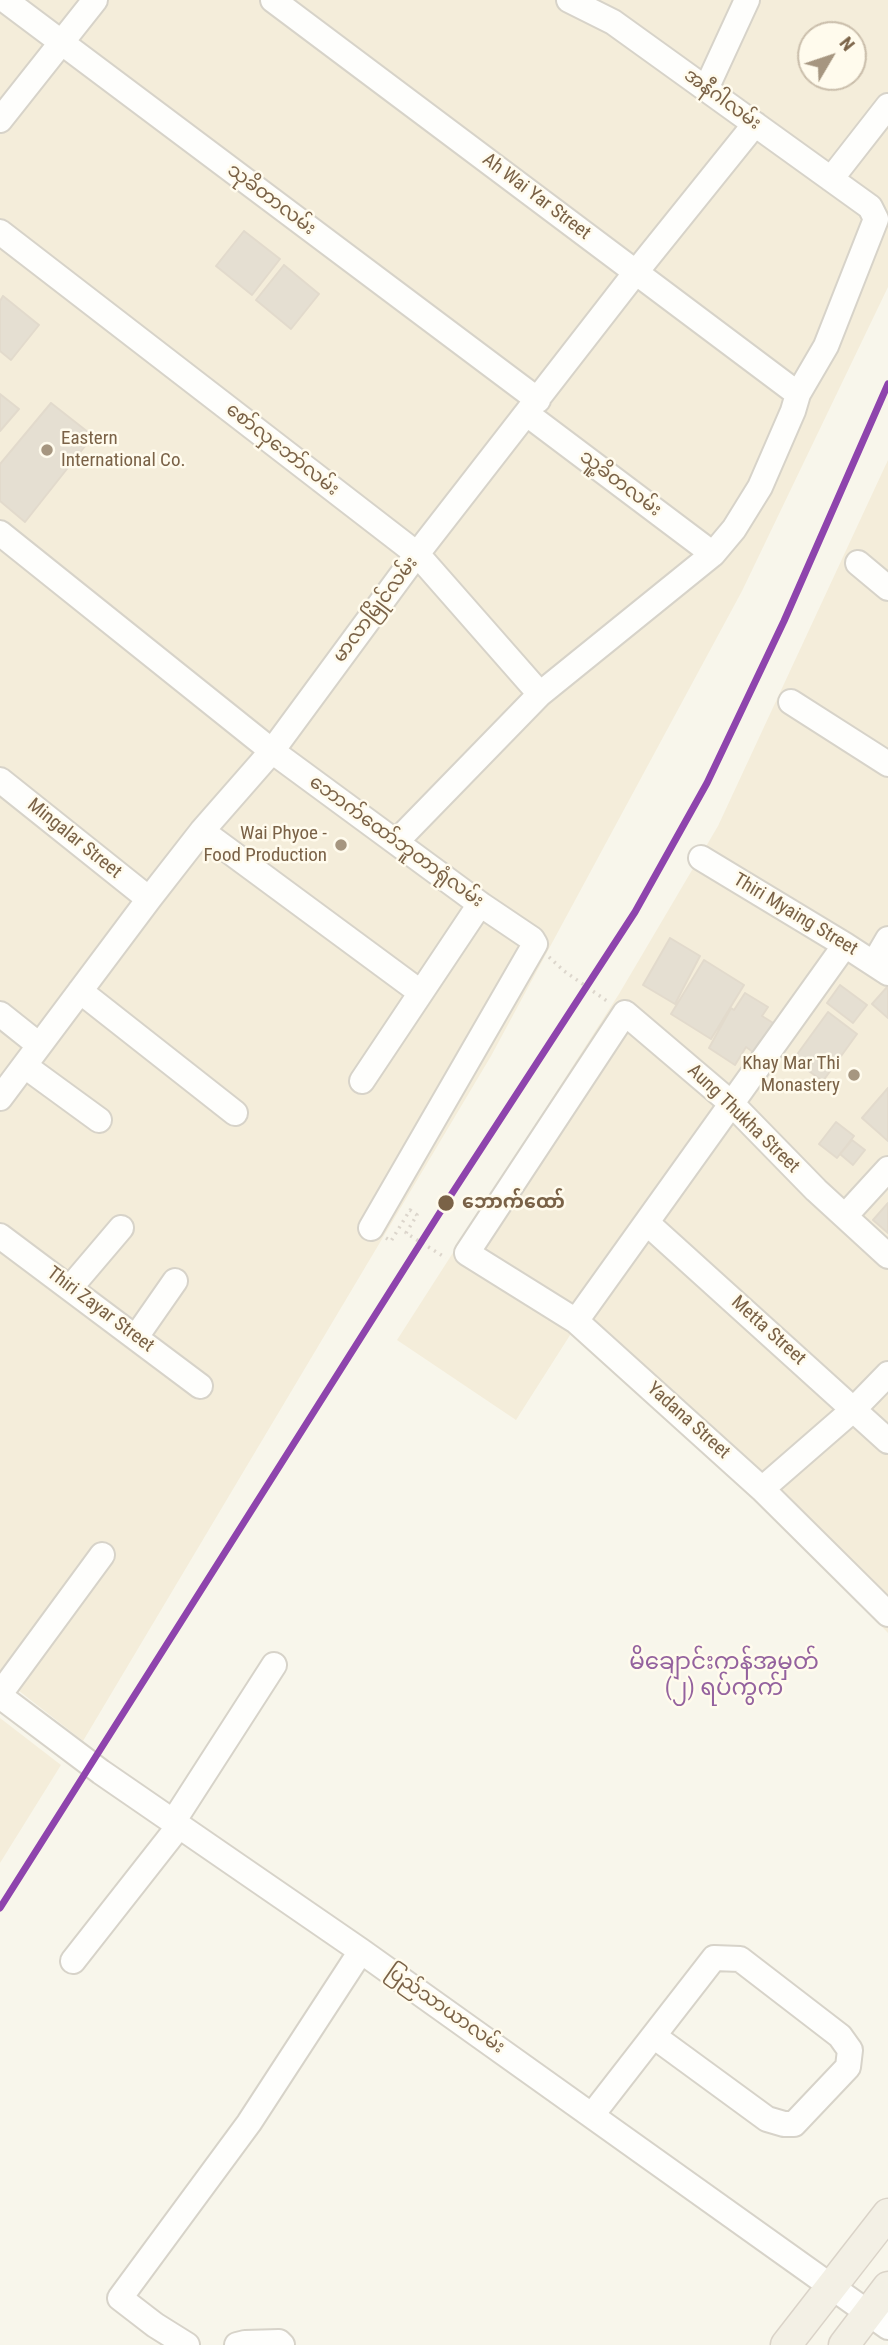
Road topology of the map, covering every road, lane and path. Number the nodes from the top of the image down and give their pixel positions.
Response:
1 (5, 0) edge
2 (95, 0) edge
3 (273, 0) edge
4 (569, 0) edge
5 (591, 0) edge
6 (747, 0) edge
7 (613, 22) junction
8 (61, 43) junction
9 (706, 89) junction
10 (888, 106) edge
11 (0, 120) edge
12 (755, 124) junction
13 (831, 179) junction
14 (0, 232) edge
15 (636, 272) junction
16 (798, 394) junction
17 (533, 407) junction
18 (0, 533) edge
19 (417, 554) junction
20 (713, 554) junction
21 (858, 563) dead end
22 (888, 588) edge
23 (540, 694) junction
24 (791, 702) dead end
25 (272, 751) junction
26 (888, 764) edge
27 (0, 780) edge
28 (202, 831) junction
29 (396, 842) junction
30 (701, 858) dead end
31 (149, 899) junction
32 (480, 904) junction
33 (888, 939) edge
34 (535, 944) junction
35 (845, 944) junction
36 (881, 968) edge
37 (80, 991) junction
38 (420, 992) junction
39 (625, 1013) junction
40 (0, 1014) edge
41 (39, 1045) junction
42 (25, 1066) junction
43 (362, 1081) dead end
44 (0, 1098) edge
45 (732, 1104) junction
46 (235, 1113) dead end
47 (99, 1120) dead end
48 (888, 1169) edge
49 (417, 1215) dead end
50 (845, 1216) junction
51 (647, 1223) junction
52 (121, 1228) dead end
53 (371, 1228) dead end
54 (0, 1236) edge
55 (888, 1256) edge
56 (459, 1257) junction
57 (175, 1281) dead end
58 (70, 1288) junction
59 (576, 1321) junction
60 (136, 1336) junction
61 (888, 1374) edge
62 (200, 1386) dead end
63 (854, 1409) junction
64 (888, 1441) edge
65 (762, 1489) junction
66 (102, 1555) dead end
67 (888, 1614) edge
68 (274, 1665) dead end
69 (0, 1695) edge
70 (176, 1824) junction
71 (361, 1951) junction
72 (73, 1961) dead end
73 (655, 2037) junction
74 (592, 2115) junction
75 (888, 2214) edge
76 (832, 2285) junction
77 (888, 2287) edge
78 (878, 2320) edge
79 (187, 2345) edge
80 (237, 2345) edge
81 (282, 2345) edge
82 (786, 2345) edge
83 (844, 2345) edge

1 - 8 street, သုခိတာလမ်း
2 - 8 street
3 - 15 street, Ah Wai Yar Street
4 - 7 street, အနီဂါလမ်း
5 - 7 street
6 - 9 street
7 - 9 street, အနီဂါလမ်း
8 - 11 street
8 - 17 street, သုခိတာလမ်း
9 - 12 street, အနီဂါလမ်း
10 - 13 street
12 - 13 street, အနီဂါလမ်း
12 - 15 street, မာလာမြိုင်လမ်း
13 - 16 street, အနီဂါလမ်း
14 - 19 street, စော်လှဘော်လမ်း
15 - 16 street, Ah Wai Yar Street
15 - 17 street, မာလာမြိုင်လမ်း
16 - 20 street
17 - 19 street, မာလာမြိုင်လမ်း
17 - 20 street, သူ့ခိတလမ်း
18 - 25 street, ဘောက်ထော်ဘူတာရုံလမ်း
19 - 23 street, စော်လှဘော်လမ်း
19 - 25 street, မာလာမြိုင်လမ်း
20 - 23 street
21 - 22 street
23 - 29 street
24 - 26 street
25 - 28 street, မာလာမြိုင်လမ်း
25 - 29 street, ဘောက်ထော်ဘူတာရုံလမ်း
27 - 31 street, Mingalar Street
28 - 31 street, မာလာမြိုင်လမ်း
28 - 38 street
29 - 32 street, ဘောက်ထော်ဘူတာရုံလမ်း
30 - 35 street, Thiri Myaing Street
31 - 37 street, မာလာမြိုင်လမ်း
32 - 34 street, ဘောက်ထော်ဘူတာရုံလမ်း
32 - 38 street
33 - 36 street
34 - 39 path
34 - 53 street
35 - 36 street, Thiri Myaing Street
35 - 45 street
37 - 41 street, မာလာမြိုင်လမ်း
37 - 46 street
38 - 43 street
39 - 45 street, Aung Thukha Street
39 - 56 street
40 - 41 street
41 - 42 street, မာလာမြိုင်လမ်း
42 - 44 street, မာလာမြိုင်လမ်း
42 - 47 street
45 - 50 street, Aung Thukha Street
45 - 51 street
48 - 50 street
49 - 56 path
50 - 55 street, Aung Thukha Street
51 - 59 street
51 - 63 street, Metta Street
52 - 58 street
54 - 58 street, Thiri Zayar Street
56 - 59 street, Yadana Street
57 - 60 street
58 - 60 street, Thiri Zayar Street
59 - 65 street, Yadana Street
60 - 62 street, Thiri Zayar Street
61 - 63 street
63 - 64 street, Metta Street
63 - 65 street
65 - 67 street, Yadana Street
66 - 69 street
68 - 70 street
69 - 70 street, ပြည်သာယာလမ်း
70 - 71 street, ပြည်သာယာလမ်း
70 - 72 street
71 - 74 street, ပြည်သာယာလမ်း
71 - 79 street
73 - 73 street
73 - 74 street
74 - 76 street, ပြည်သာယာလမ်း
75 - 76 main road
76 - 78 street, ပြည်သာယာလမ်း
76 - 82 main road
77 - 78 main road
78 - 83 main road
80 - 81 street

